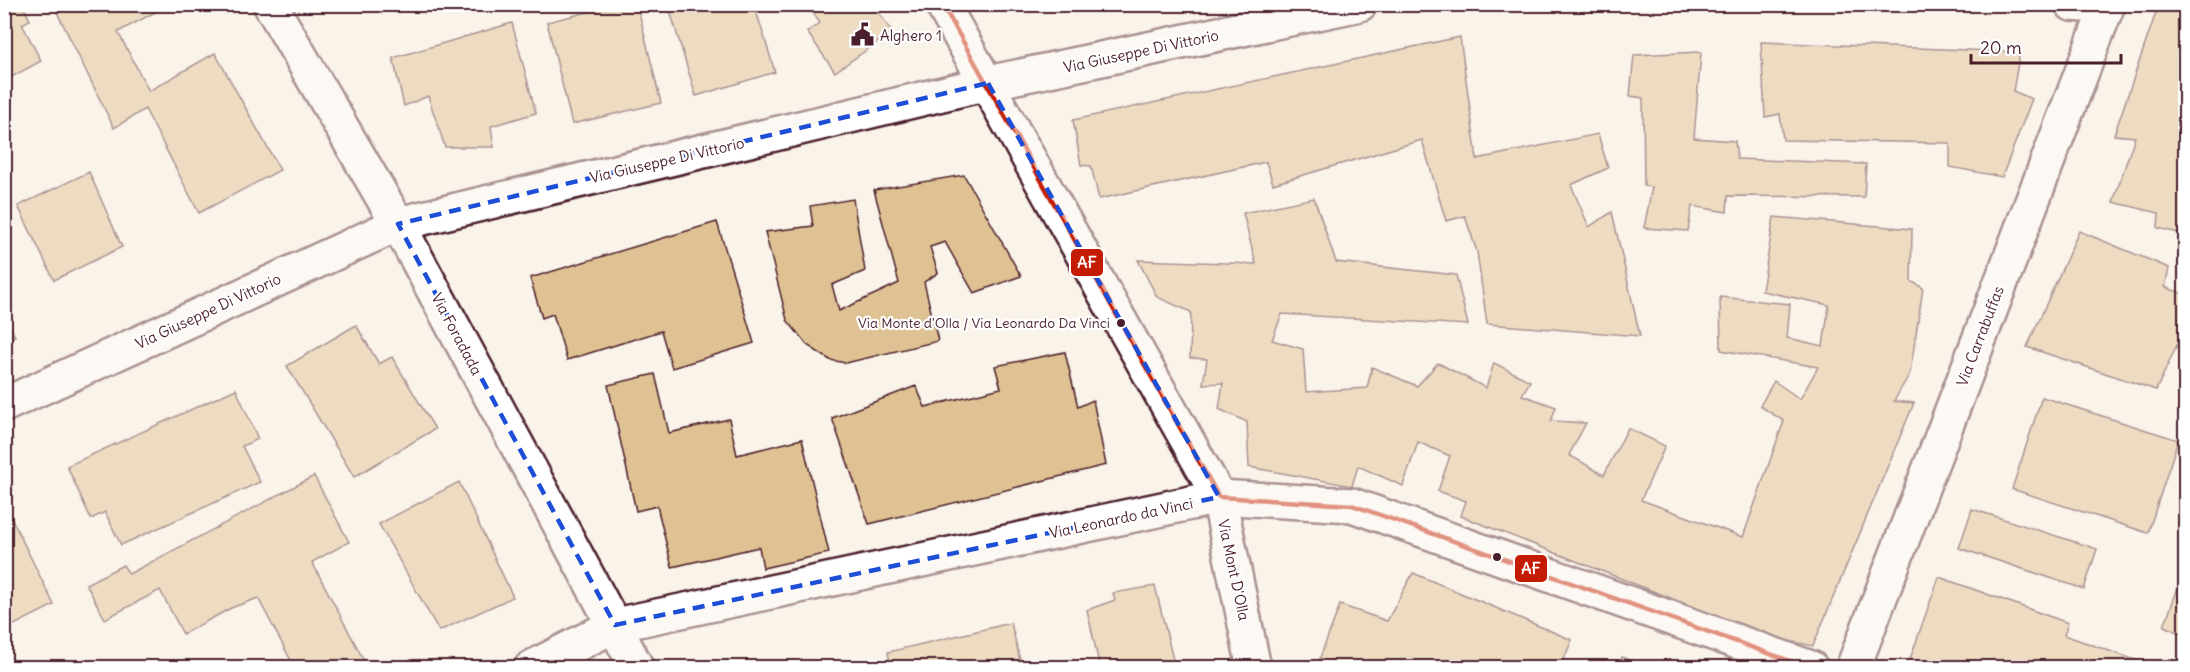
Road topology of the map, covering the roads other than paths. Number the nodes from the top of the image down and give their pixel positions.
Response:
1 (270, 4) edge
2 (942, 4) edge
3 (1359, 4) edge
4 (2072, 4) edge
5 (2108, 6) edge
6 (988, 83) junction
7 (398, 224) junction
8 (4, 405) edge
9 (1219, 497) junction
10 (615, 625) junction
11 (531, 668) edge
12 (637, 668) edge
13 (1254, 668) edge
14 (1810, 668) edge
15 (1853, 668) edge

1 - 7 street, Via Foradada
2 - 6 street, Via Mont D'Olla
3 - 6 street, Via Giuseppe Di Vittorio
4 - 5 street
5 - 15 street, Via Carrabuffas
6 - 7 street, Via Giuseppe Di Vittorio
6 - 9 street, Via Mont D'Olla
7 - 8 street, Via Giuseppe Di Vittorio
7 - 10 street, Via Foradada
9 - 10 street, Via Leonardo da Vinci
9 - 13 street, Via Mont D'Olla
9 - 14 street, Via Leonardo da Vinci
10 - 11 street, Via Leonardo da Vinci
10 - 12 street, Via Foradada

